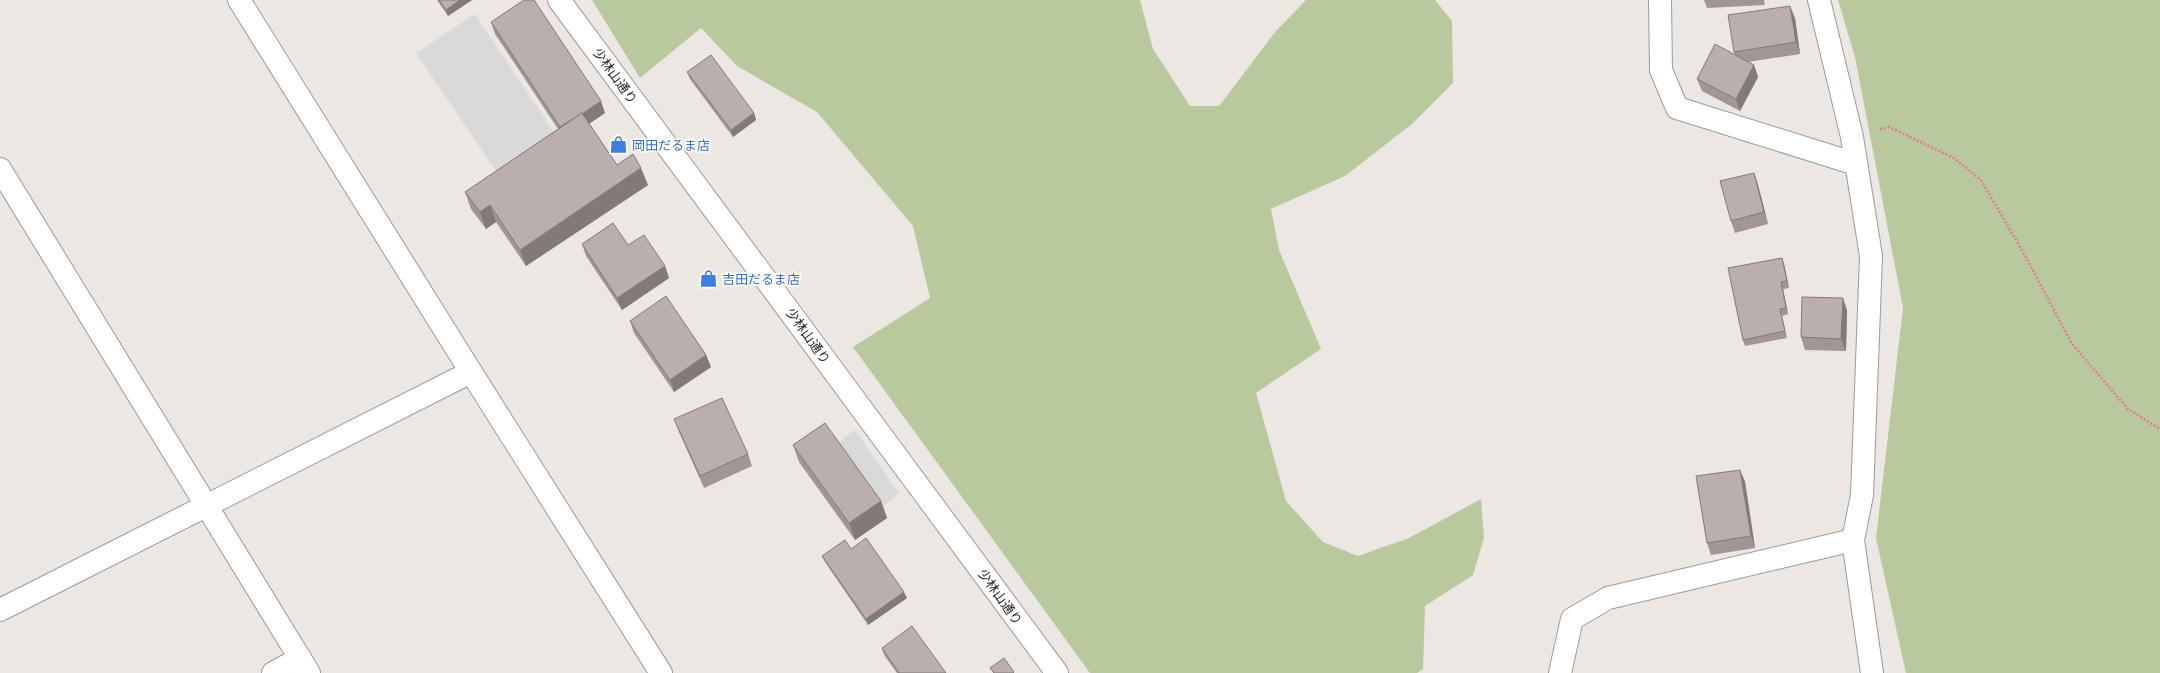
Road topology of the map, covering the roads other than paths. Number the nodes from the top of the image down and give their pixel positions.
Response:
1 (239, 0) edge
2 (559, 0) edge
3 (1660, 0) edge
4 (1819, 0) edge
5 (1856, 164) junction
6 (0, 169) edge
7 (471, 372) junction
8 (208, 505) junction
9 (1853, 540) junction
10 (0, 610) edge
11 (304, 665) edge
12 (273, 673) edge
13 (661, 673) edge
14 (1057, 673) edge
15 (1560, 673) edge
16 (1872, 673) edge

1 - 7 street
2 - 14 street, 少林山通り
3 - 5 street
4 - 5 street
5 - 9 street
6 - 8 street
7 - 8 street
7 - 13 street
8 - 10 street
8 - 11 street
9 - 15 street
9 - 16 street
11 - 12 street

